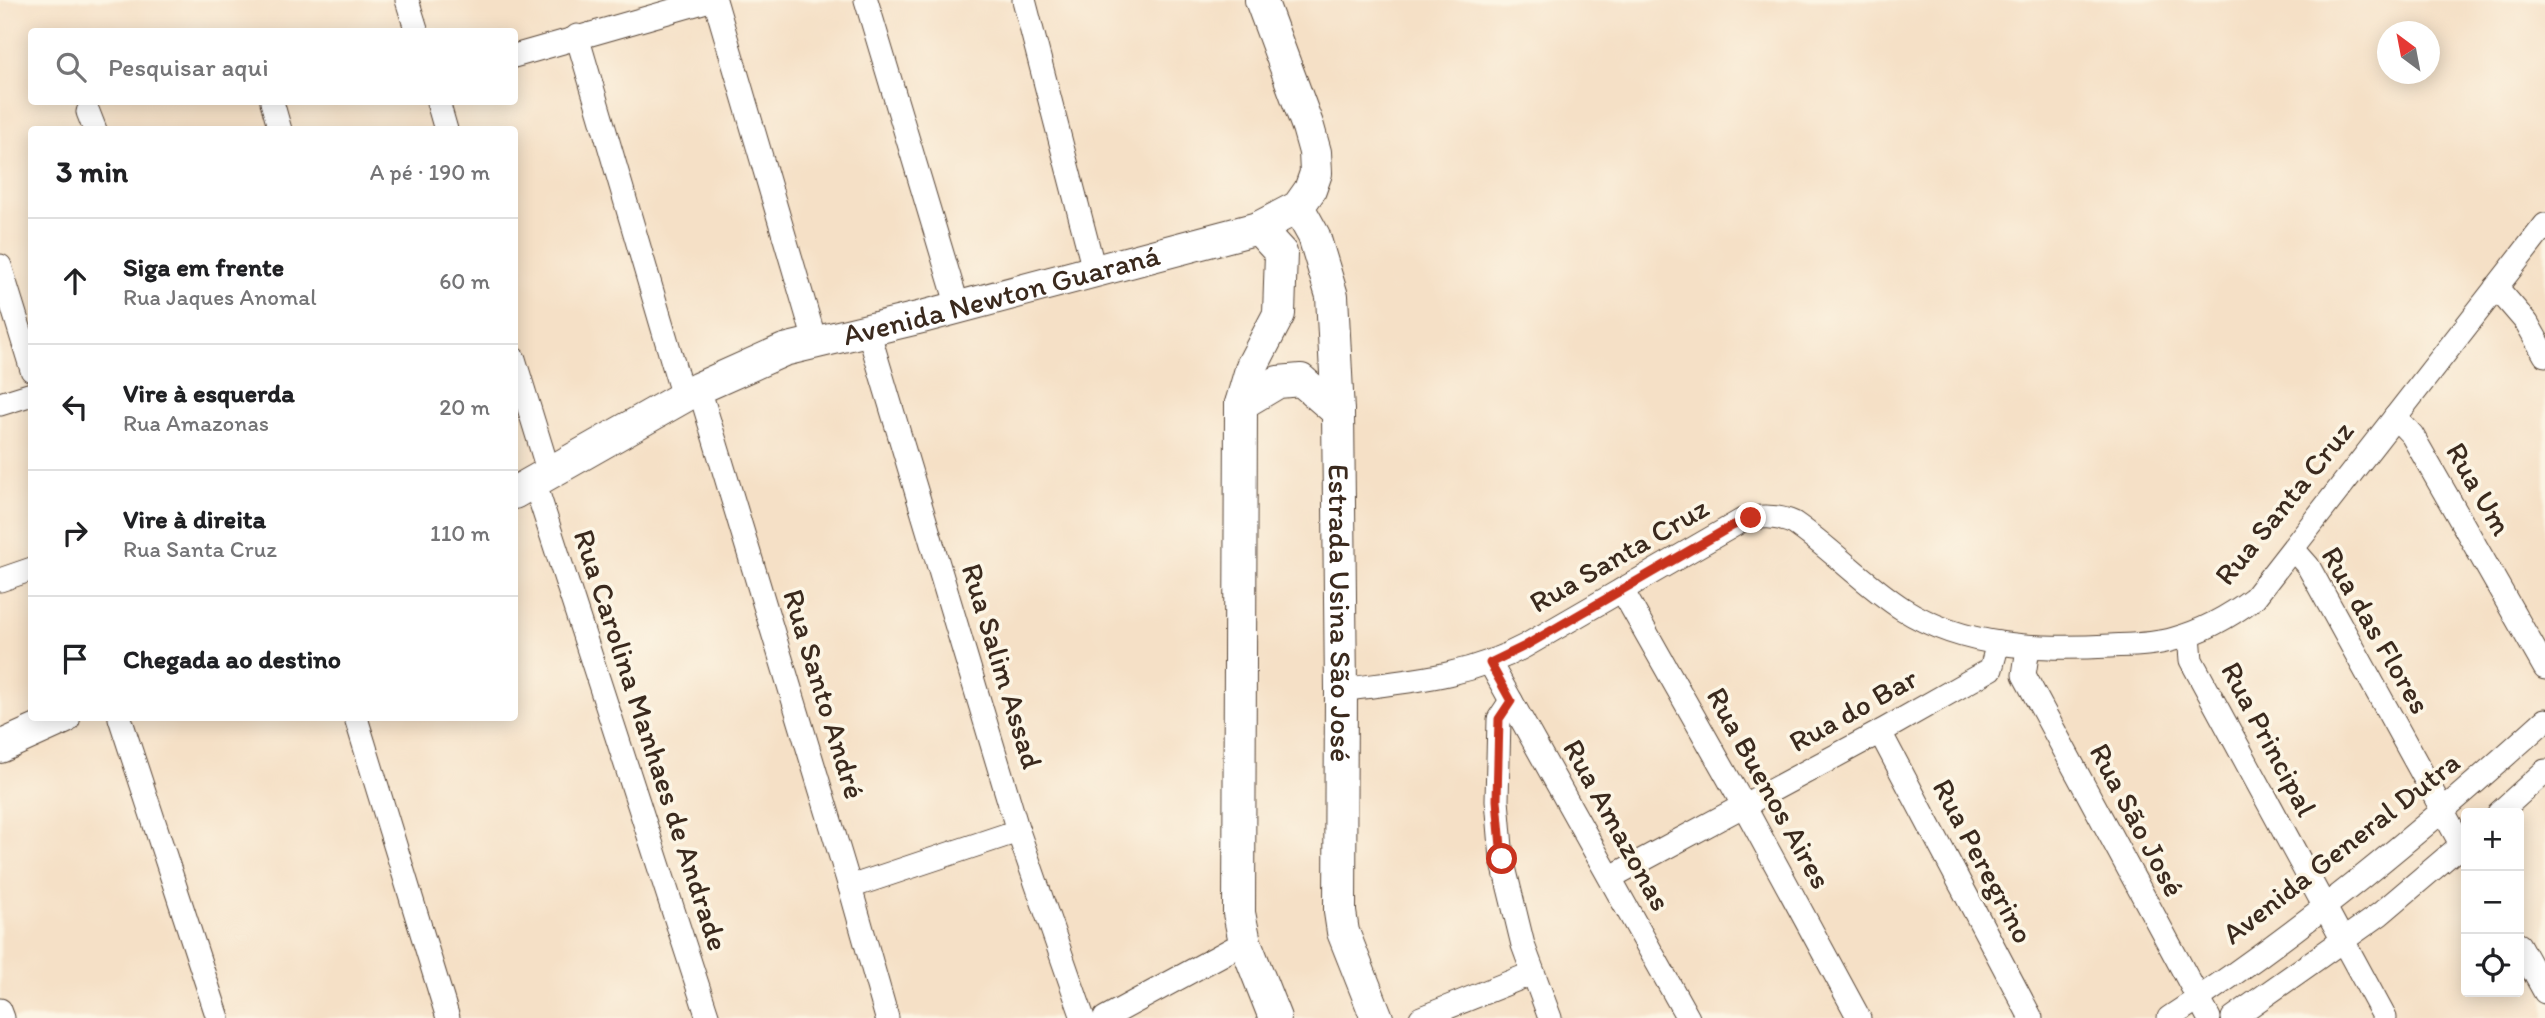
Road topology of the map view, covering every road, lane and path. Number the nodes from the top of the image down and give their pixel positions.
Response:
1 (407, 0) edge
2 (712, 0) edge
3 (866, 0) edge
4 (1024, 0) edge
5 (1261, 0) edge
6 (416, 28) edge
7 (577, 36) junction
8 (518, 55) edge
9 (273, 105) edge
10 (439, 105) edge
11 (280, 126) edge
12 (445, 126) edge
13 (1298, 207) junction
14 (2545, 225) edge
15 (1258, 228) junction
16 (0, 266) edge
17 (1094, 270) junction
18 (2496, 287) junction
19 (958, 307) junction
20 (868, 330) junction
21 (814, 341) junction
22 (2545, 355) edge
23 (28, 357) edge
24 (518, 385) edge
25 (691, 393) junction
26 (28, 395) edge
27 (0, 404) edge
28 (1241, 404) junction
29 (1338, 412) junction
30 (2395, 417) junction
31 (533, 483) edge
32 (2293, 549) junction
33 (28, 570) edge
34 (0, 580) edge
35 (1622, 590) junction
36 (2189, 635) junction
37 (1998, 643) junction
38 (2028, 648) junction
39 (1490, 663) junction
40 (2545, 668) edge
41 (1341, 690) junction
42 (1511, 701) junction
43 (2545, 720) edge
44 (57, 721) edge
45 (121, 721) edge
46 (357, 721) edge
47 (1880, 733) junction
48 (0, 747) edge
49 (2545, 771) edge
50 (1744, 806) junction
51 (2504, 808) edge
52 (2443, 812) junction
53 (1018, 831) junction
54 (2461, 840) edge
55 (2461, 849) edge
56 (1611, 877) junction
57 (850, 887) junction
58 (2324, 906) junction
59 (2343, 940) junction
60 (1245, 942) junction
61 (2524, 954) edge
62 (1532, 972) junction
63 (2545, 992) edge
64 (2203, 1009) edge
65 (0, 1010) edge
66 (212, 1017) edge
67 (3, 1018) edge
68 (448, 1018) edge
69 (708, 1018) edge
70 (887, 1018) edge
71 (1083, 1018) edge
72 (1105, 1018) edge
73 (1275, 1018) edge
74 (1377, 1018) edge
75 (1421, 1018) edge
76 (1550, 1018) edge
77 (1688, 1018) edge
78 (1859, 1018) edge
79 (2031, 1018) edge
80 (2169, 1018) edge
81 (2233, 1018) edge
82 (2385, 1018) edge

1 - 6 street
2 - 7 street
2 - 21 street
3 - 19 street
4 - 17 street
5 - 13 main road
7 - 8 street
7 - 25 street, Rua Santo André
9 - 11 street
10 - 12 street
13 - 15 main road, Avenida Newton Guaraná
13 - 29 main road, Estrada Usina São José
14 - 18 street, Rua Santa Cruz
15 - 17 main road, Avenida Newton Guaraná
15 - 28 main road
16 - 23 street
17 - 19 main road, Avenida Newton Guaraná
18 - 22 street
18 - 30 street, Rua Santa Cruz
19 - 20 main road, Avenida Newton Guaraná
20 - 21 main road, Avenida Newton Guaraná
20 - 53 street, Rua Salim Assad
21 - 25 main road, Avenida Newton Guaraná
24 - 31 street, Rua Carolina Manhaes de Andrade
25 - 31 main road, Avenida Newton Guaraná
25 - 57 street, Rua Santo André
26 - 27 street
28 - 29 main road
28 - 60 main road
29 - 41 main road, Estrada Usina São José
30 - 32 street, Rua Santa Cruz
30 - 40 street, Rua Um
31 - 69 street, Rua Carolina Manhaes de Andrade
32 - 36 street, Rua Santa Cruz
32 - 52 street, Rua das Flores
33 - 34 street
35 - 37 street, Rua Santa Cruz
35 - 39 street, Rua Santa Cruz
35 - 50 street, Rua Buenos Aires
36 - 38 street, Rua Santa Cruz
36 - 58 street, Rua Principal
37 - 38 street, Rua Santa Cruz
37 - 47 street, Rua do Bar
38 - 64 street, Rua São José
39 - 41 street, Rua Santa Cruz
39 - 42 street, Rua Amazonas
41 - 74 main road, Estrada Usina São José
42 - 56 street, Rua Amazonas
42 - 62 street
43 - 52 street, Avenida General Dutra
44 - 48 main road
45 - 66 street
46 - 68 street
47 - 50 street, Rua do Bar
47 - 79 street, Rua Peregrino
49 - 51 street
50 - 56 street, Rua do Bar
50 - 78 street, Rua Buenos Aires
52 - 54 street, Rua das Flores
52 - 58 street, Avenida General Dutra
53 - 57 street
53 - 71 street, Rua Salim Assad
55 - 59 street
56 - 77 street, Rua Amazonas
57 - 70 street, Rua Santo André
58 - 59 street, Rua Principal
58 - 64 street, Avenida General Dutra
59 - 81 street
59 - 82 street, Rua Principal
60 - 72 street
60 - 73 main road
61 - 63 street
62 - 75 street
62 - 76 street
64 - 80 street, Avenida General Dutra
65 - 67 street

